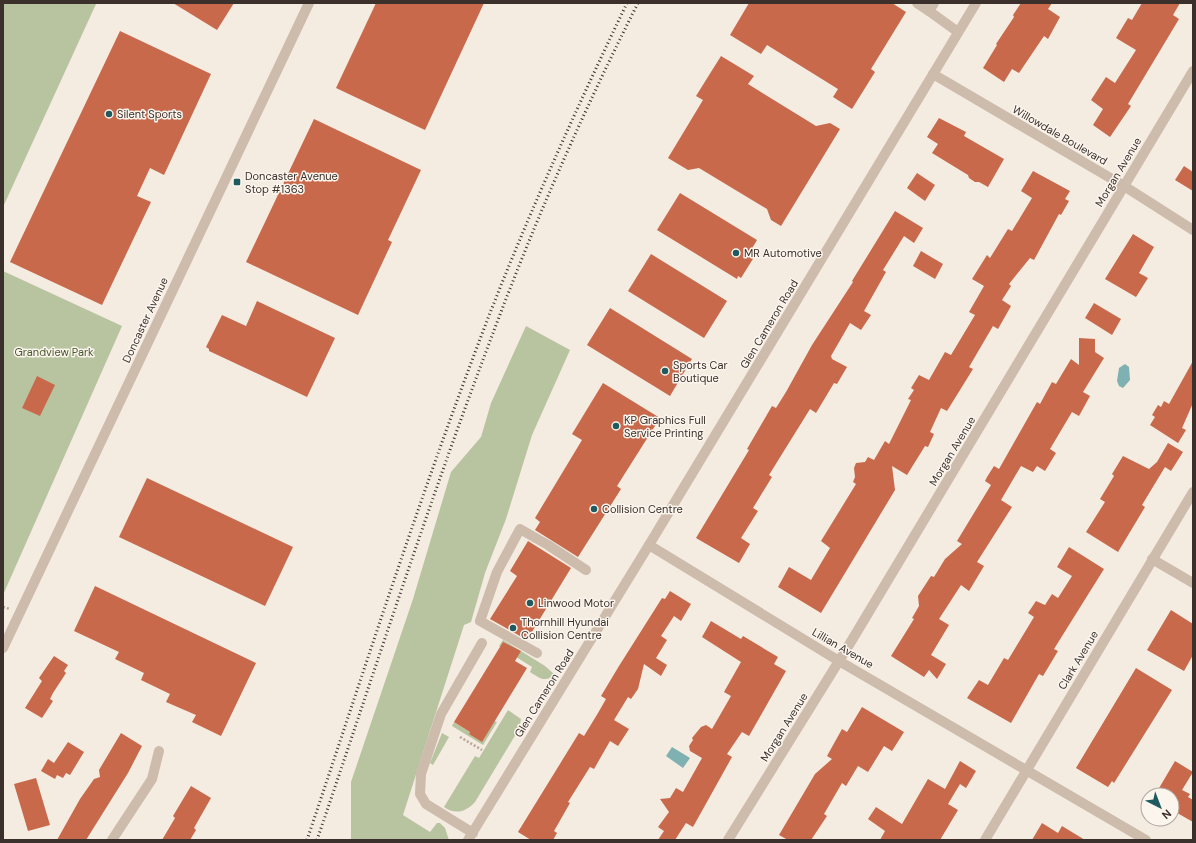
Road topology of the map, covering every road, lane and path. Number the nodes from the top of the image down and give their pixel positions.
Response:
1 (309, 3) edge
2 (917, 3) edge
3 (976, 3) edge
4 (931, 7) edge
5 (958, 32) junction
6 (1193, 71) edge
7 (933, 74) junction
8 (1124, 186) junction
9 (1193, 230) edge
10 (1193, 492) edge
11 (649, 545) junction
12 (1152, 560) junction
13 (586, 570) dead end
14 (1193, 583) edge
15 (482, 644) dead end
16 (3, 648) edge
17 (536, 653) dead end
18 (839, 661) junction
19 (460, 737) dead end
20 (482, 750) dead end
21 (159, 751) dead end
22 (1026, 771) junction
23 (470, 836) edge
24 (112, 840) edge
25 (728, 840) edge
26 (985, 840) edge
27 (1146, 840) edge

1 - 16 street, Doncaster Avenue
2 - 4 street
3 - 5 street, Glen Cameron Road
4 - 5 street
5 - 7 street, Glen Cameron Road
6 - 8 street, Morgan Avenue
7 - 8 street, Willowdale Boulevard
7 - 11 street, Glen Cameron Road
8 - 9 street, Willowdale Boulevard
8 - 18 street, Morgan Avenue
10 - 12 street, Clark Avenue
11 - 18 street, Lillian Avenue
11 - 23 street, Glen Cameron Road
12 - 14 street
12 - 22 street, Clark Avenue
13 - 17 street
15 - 23 street
18 - 22 street, Lillian Avenue
18 - 25 street, Morgan Avenue
19 - 20 path
21 - 24 street
22 - 26 street, Clark Avenue
22 - 27 street, Lillian Avenue

